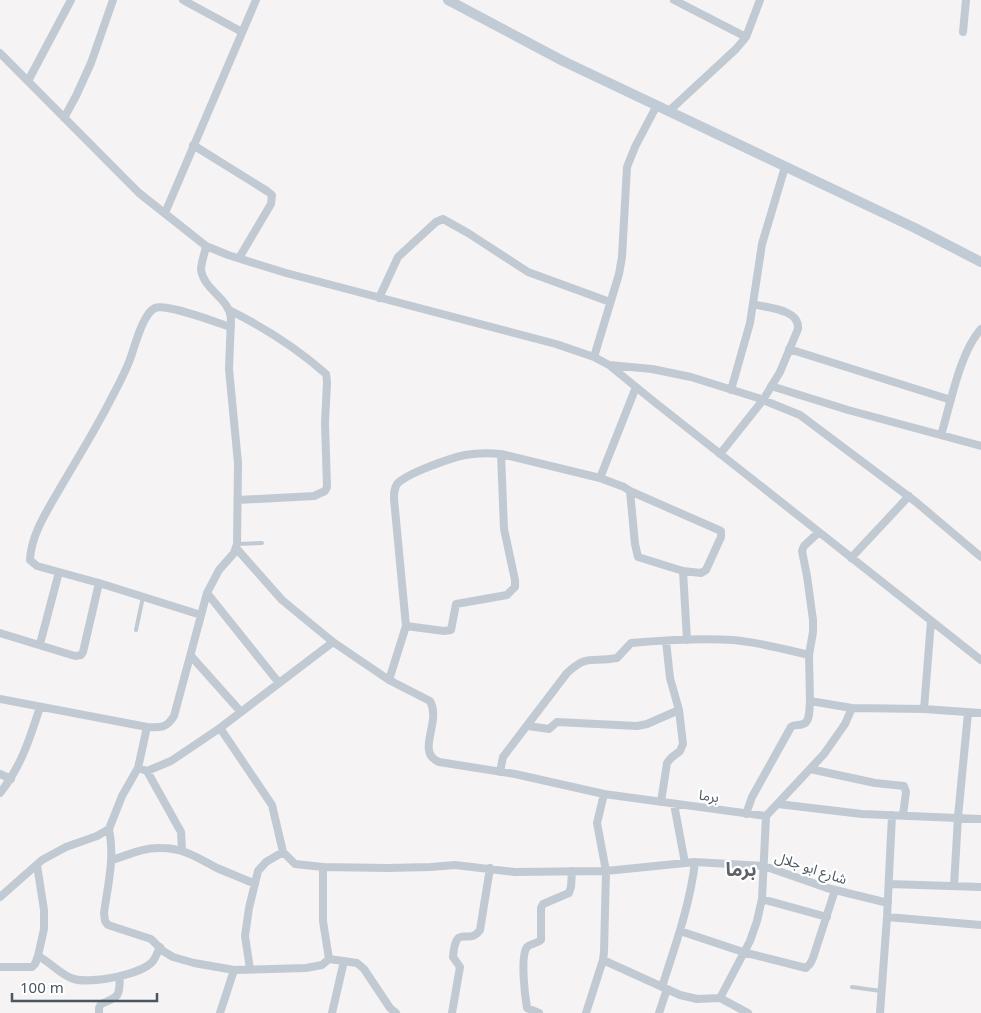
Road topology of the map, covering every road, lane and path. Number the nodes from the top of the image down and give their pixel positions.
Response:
1 (71, 0) edge
2 (113, 0) edge
3 (183, 0) edge
4 (256, 0) edge
5 (448, 0) edge
6 (674, 0) edge
7 (760, 0) edge
8 (966, 0) edge
9 (242, 32) junction
10 (964, 32) dead end
11 (746, 37) junction
12 (0, 53) edge
13 (28, 81) junction
14 (657, 105) junction
15 (669, 111) junction
16 (64, 118) junction
17 (193, 145) junction
18 (785, 167) junction
19 (164, 213) junction
20 (206, 246) junction
21 (239, 258) junction
22 (981, 262) edge
23 (379, 298) junction
24 (610, 302) junction
25 (753, 304) junction
26 (231, 311) junction
27 (231, 328) junction
28 (981, 328) edge
29 (790, 350) junction
30 (594, 357) junction
31 (609, 365) junction
32 (771, 386) junction
33 (636, 388) junction
34 (731, 390) junction
35 (763, 400) junction
36 (951, 400) junction
37 (941, 435) junction
38 (981, 446) edge
39 (501, 454) junction
40 (720, 454) junction
41 (600, 478) junction
42 (630, 491) junction
43 (908, 496) junction
44 (238, 500) junction
45 (819, 532) junction
46 (262, 542) dead end
47 (236, 546) junction
48 (981, 557) edge
49 (851, 558) junction
50 (683, 571) junction
51 (59, 572) junction
52 (99, 583) junction
53 (207, 593) junction
54 (143, 597) junction
55 (201, 615) junction
56 (931, 621) junction
57 (406, 626) junction
58 (136, 630) dead end
59 (0, 633) edge
60 (687, 640) junction
61 (666, 641) junction
62 (333, 642) junction
63 (40, 644) junction
64 (809, 655) junction
65 (191, 656) junction
66 (981, 660) edge
67 (388, 680) junction
68 (279, 684) junction
69 (0, 699) edge
70 (810, 701) junction
71 (40, 707) junction
72 (852, 708) junction
73 (924, 709) junction
74 (680, 710) junction
75 (241, 712) junction
76 (968, 713) junction
77 (981, 713) edge
78 (528, 726) junction
79 (147, 728) junction
80 (220, 728) junction
81 (138, 768) junction
82 (810, 769) junction
83 (147, 771) junction
84 (500, 772) junction
85 (0, 774) edge
86 (11, 779) junction
87 (0, 793) edge
88 (604, 794) junction
89 (661, 802) junction
90 (674, 804) junction
91 (778, 804) junction
92 (746, 814) junction
93 (892, 815) junction
94 (904, 815) junction
95 (766, 816) junction
96 (958, 817) junction
97 (981, 818) edge
98 (110, 829) junction
99 (182, 850) junction
100 (283, 852) junction
101 (112, 860) junction
102 (694, 862) junction
103 (685, 863) junction
104 (37, 865) junction
105 (764, 866) junction
106 (323, 867) junction
107 (490, 868) junction
108 (572, 871) junction
109 (606, 871) junction
110 (254, 884) junction
111 (889, 884) junction
112 (954, 886) junction
113 (981, 887) edge
114 (835, 890) junction
115 (0, 897) edge
116 (762, 899) junction
117 (888, 903) junction
118 (827, 917) junction
119 (887, 917) junction
120 (981, 924) edge
121 (680, 931) junction
122 (160, 947) junction
123 (744, 952) junction
124 (38, 956) junction
125 (329, 959) junction
126 (603, 960) junction
127 (344, 961) junction
128 (0, 967) edge
129 (250, 969) junction
130 (234, 970) junction
131 (120, 976) junction
132 (852, 987) dead end
133 (664, 988) junction
134 (881, 992) junction
135 (720, 998) junction
136 (99, 1013) edge
137 (220, 1013) edge
138 (332, 1013) edge
139 (396, 1013) edge
140 (452, 1013) edge
141 (539, 1013) edge
142 (586, 1013) edge
143 (660, 1013) edge
144 (748, 1013) edge
145 (880, 1013) edge

1 - 13 street
2 - 16 street
3 - 9 street
4 - 9 street
5 - 14 main road
6 - 11 street
7 - 11 street
8 - 10 street
9 - 17 street
11 - 15 street
12 - 13 street
13 - 16 street
14 - 15 main road
14 - 24 street
15 - 18 main road
16 - 19 street
17 - 19 street
17 - 21 street
18 - 22 main road
18 - 25 street
19 - 20 street
20 - 21 street
20 - 26 street
21 - 23 street
23 - 24 street
23 - 30 street
24 - 30 street
25 - 29 street
25 - 34 street
26 - 27 street
26 - 44 street
27 - 44 street
27 - 51 street
28 - 36 street
29 - 32 street
29 - 36 street
30 - 31 street
31 - 33 street
31 - 34 street
32 - 35 street
32 - 37 street
33 - 40 street
33 - 41 street
34 - 35 street
35 - 40 street
35 - 43 street
36 - 37 street
37 - 38 street
39 - 41 street
39 - 57 street
39 - 57 street
40 - 45 street
41 - 42 street
42 - 50 street
42 - 50 street
43 - 48 street
43 - 49 street
44 - 47 street
45 - 49 street
45 - 64 street
46 - 47 lane
47 - 53 street
47 - 62 street
49 - 56 street
50 - 60 street
51 - 52 street
51 - 63 street
52 - 54 street
52 - 63 street
53 - 55 street
53 - 68 street
54 - 55 street
54 - 58 lane
55 - 65 street
56 - 66 street
56 - 73 street
57 - 67 street
59 - 63 street
60 - 61 street
60 - 64 street
61 - 74 street
61 - 78 street
62 - 67 street
62 - 68 street
64 - 70 street
65 - 75 street
65 - 79 street
67 - 84 street, برما
68 - 75 street
69 - 71 street
70 - 72 street
70 - 92 street
71 - 79 street
71 - 86 street
72 - 73 street
72 - 82 street
73 - 76 street
74 - 78 street
74 - 89 street
75 - 80 street
76 - 77 street
76 - 96 street
78 - 84 street
79 - 81 street
80 - 83 street
80 - 100 street
81 - 83 street
81 - 98 street
82 - 91 street
82 - 94 street
83 - 99 street
84 - 88 street, برما
85 - 86 street
86 - 87 street
88 - 89 street, برما
88 - 109 street
89 - 90 street, برما
90 - 92 street, برما
90 - 103 street
91 - 93 street
91 - 95 street
92 - 95 street, برما
93 - 94 street
93 - 111 street
94 - 96 street
95 - 105 street
96 - 97 street
96 - 112 street
98 - 101 street
98 - 104 street
99 - 101 street
99 - 110 street
100 - 106 street, شارع ابو جلال
100 - 110 street
101 - 122 street
102 - 103 street, شارع ابو جلال
102 - 105 street, شارع ابو جلال
102 - 121 street
103 - 109 street, شارع ابو جلال
104 - 115 street
104 - 124 street
105 - 114 street, شارع ابو جلال
105 - 116 street
106 - 107 street, شارع ابو جلال
106 - 125 street
107 - 108 street, شارع ابو جلال
107 - 140 street
108 - 109 street, شارع ابو جلال
108 - 141 street
109 - 126 street
110 - 129 street
111 - 112 street
111 - 117 street
112 - 113 street
114 - 117 street, شارع ابو جلال
114 - 118 street
116 - 118 street
116 - 123 street
117 - 119 street
118 - 123 street
119 - 120 street
119 - 134 street
121 - 123 street
121 - 133 street
122 - 130 street
122 - 131 street
123 - 135 street
124 - 128 street
124 - 131 street
125 - 127 street
125 - 129 street
126 - 133 street
126 - 142 street
127 - 138 street
127 - 139 street
129 - 130 street
130 - 137 street
131 - 136 street
132 - 134 lane
133 - 135 street
133 - 143 street
134 - 145 street
135 - 144 street

